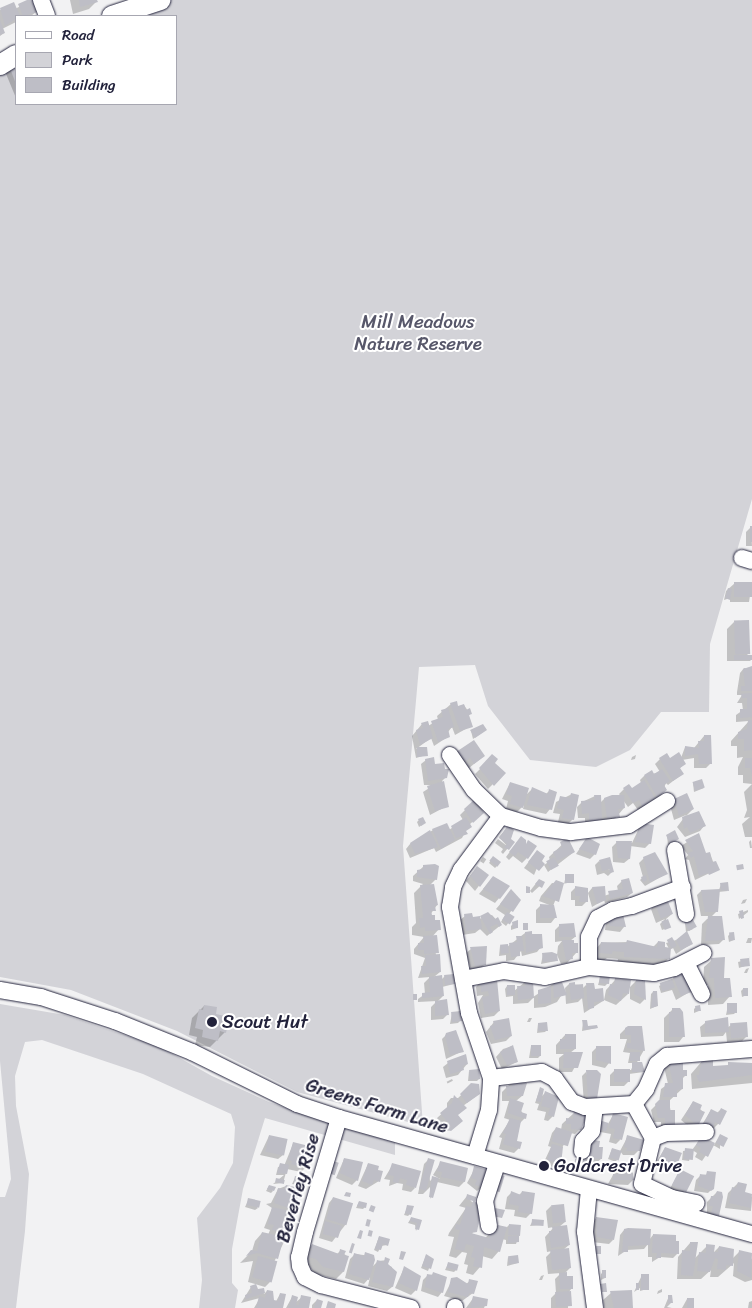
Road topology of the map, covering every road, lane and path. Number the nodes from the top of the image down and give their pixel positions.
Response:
1 (41, 0) edge
2 (160, 0) edge
3 (47, 15) edge
4 (115, 15) edge
5 (15, 56) edge
6 (0, 65) edge
7 (450, 755) dead end
8 (667, 801) dead end
9 (501, 816) junction
10 (675, 850) dead end
11 (683, 887) junction
12 (686, 914) dead end
13 (703, 953) dead end
14 (686, 962) junction
15 (589, 967) junction
16 (463, 979) junction
17 (0, 990) edge
18 (702, 994) dead end
19 (752, 1049) edge
20 (491, 1078) junction
21 (634, 1104) junction
22 (594, 1107) junction
23 (339, 1118) junction
24 (706, 1132) dead end
25 (653, 1138) junction
26 (582, 1150) dead end
27 (475, 1156) junction
28 (497, 1163) junction
29 (589, 1189) junction
30 (696, 1203) dead end
31 (489, 1226) dead end
32 (752, 1234) edge
33 (411, 1308) edge
34 (595, 1308) edge

1 - 3 street
2 - 4 main road
5 - 6 main road
7 - 9 street
8 - 9 street
9 - 16 street
10 - 11 street
11 - 12 street
11 - 15 street
13 - 14 street
14 - 15 street
14 - 18 street
15 - 16 street
16 - 20 street
17 - 23 street, Greens Farm Lane
19 - 21 street
20 - 22 street
20 - 27 street
21 - 22 street
21 - 25 street
22 - 26 street
23 - 27 street, Greens Farm Lane
23 - 33 street, Beverley Rise
24 - 25 street
25 - 30 street
27 - 28 street, Greens Farm Lane
28 - 29 street, Greens Farm Lane
28 - 31 street
29 - 32 street, Greens Farm Lane
29 - 34 street

